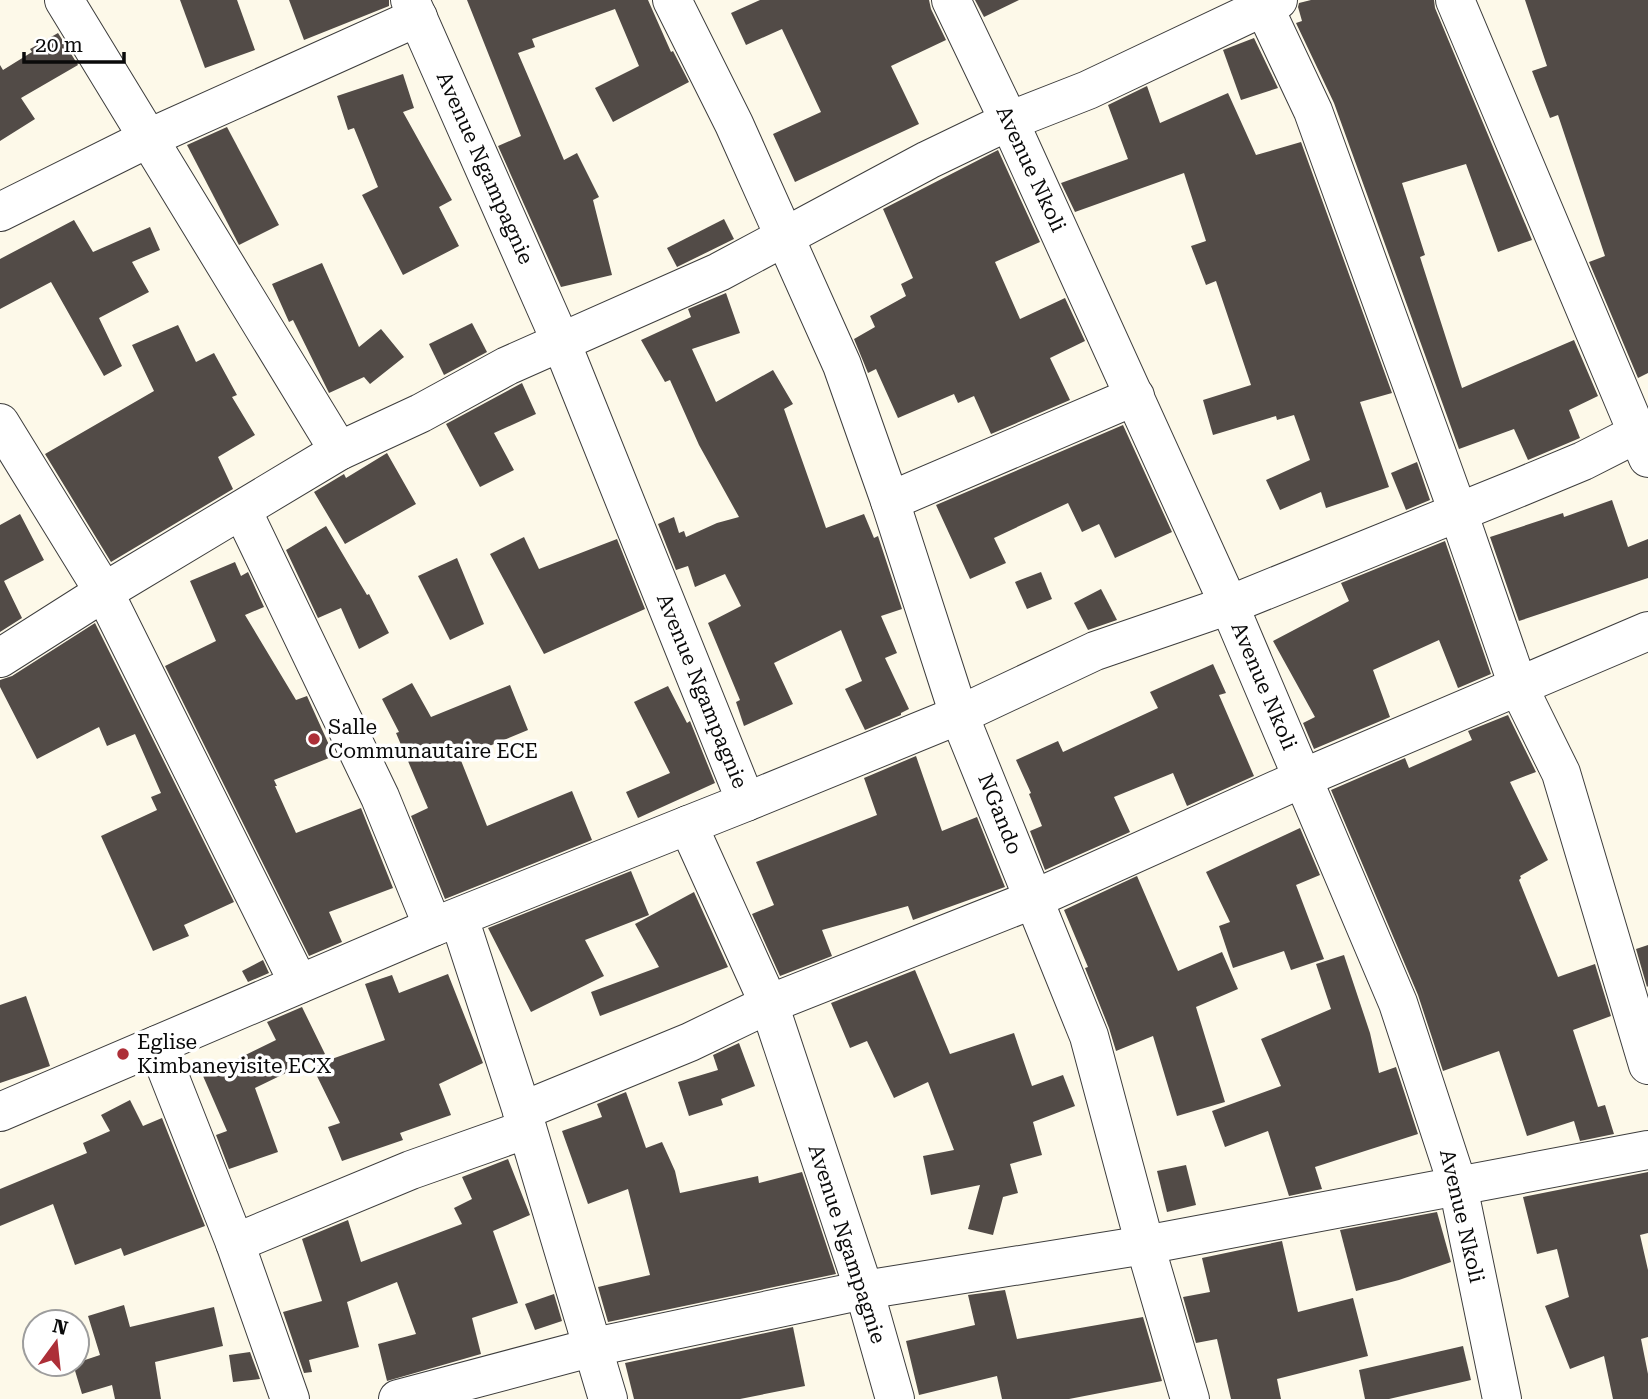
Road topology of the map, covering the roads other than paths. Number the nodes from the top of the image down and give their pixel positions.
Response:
1 (64, 0) edge
2 (672, 0) edge
3 (951, 0) edge
4 (1455, 0) edge
5 (1271, 4) edge
6 (414, 8) edge
7 (1213, 13) edge
8 (1009, 121) junction
9 (149, 138) junction
10 (0, 212) edge
11 (785, 237) junction
12 (561, 342) junction
13 (1135, 396) junction
14 (0, 423) edge
15 (1644, 440) edge
16 (339, 451) junction
17 (890, 501) junction
18 (243, 510) junction
19 (1458, 512) junction
20 (104, 592) junction
21 (1229, 605) junction
22 (1648, 631) edge
23 (0, 658) edge
24 (1518, 686) junction
25 (959, 715) junction
26 (1303, 778) junction
27 (746, 802) junction
28 (688, 825) junction
29 (1034, 900) junction
30 (446, 923) junction
31 (299, 984) junction
32 (769, 1004) junction
33 (157, 1045) junction
34 (1648, 1065) edge
35 (0, 1112) edge
36 (525, 1120) junction
37 (1648, 1150) edge
38 (1458, 1186) junction
39 (235, 1243) junction
40 (1145, 1245) junction
41 (864, 1290) junction
42 (594, 1347) junction
43 (290, 1399) edge
44 (398, 1399) edge
45 (608, 1399) edge
46 (895, 1399) edge
47 (1190, 1399) edge
48 (1502, 1399) edge

1 - 9 street
2 - 11 street, NGando
3 - 8 street, Avenue Nkoli
4 - 15 street
5 - 7 street
5 - 19 street
6 - 9 street
6 - 12 street, Avenue Ngampagnie
7 - 8 street
8 - 11 street
8 - 13 street, Avenue Nkoli
9 - 10 street
9 - 16 street
11 - 12 street
11 - 17 street, NGando
12 - 16 street
12 - 27 street, Avenue Ngampagnie
13 - 17 street
13 - 21 street, Avenue Nkoli
14 - 20 street
15 - 19 street
16 - 18 street
17 - 25 street, NGando
18 - 20 street
18 - 30 street
19 - 21 street
19 - 24 street
20 - 23 street
20 - 31 street
21 - 25 street
21 - 26 street, Avenue Nkoli
22 - 24 street
24 - 26 street
24 - 34 street
25 - 27 street
25 - 29 street, NGando
26 - 29 street
26 - 38 street, Avenue Nkoli
27 - 28 street, Avenue Ngampagnie
28 - 30 street
28 - 32 street, Avenue Ngampagnie
29 - 32 street
29 - 40 street, NGando
30 - 31 street
30 - 36 street
31 - 33 street
32 - 36 street
32 - 41 street, Avenue Ngampagnie
33 - 35 street
33 - 39 street
36 - 39 street
36 - 42 street
37 - 38 street
38 - 40 street
38 - 48 street, Avenue Nkoli
39 - 43 street
40 - 41 street
40 - 47 street, NGando
41 - 42 street
41 - 46 street, Avenue Ngampagnie
42 - 44 street
42 - 45 street

